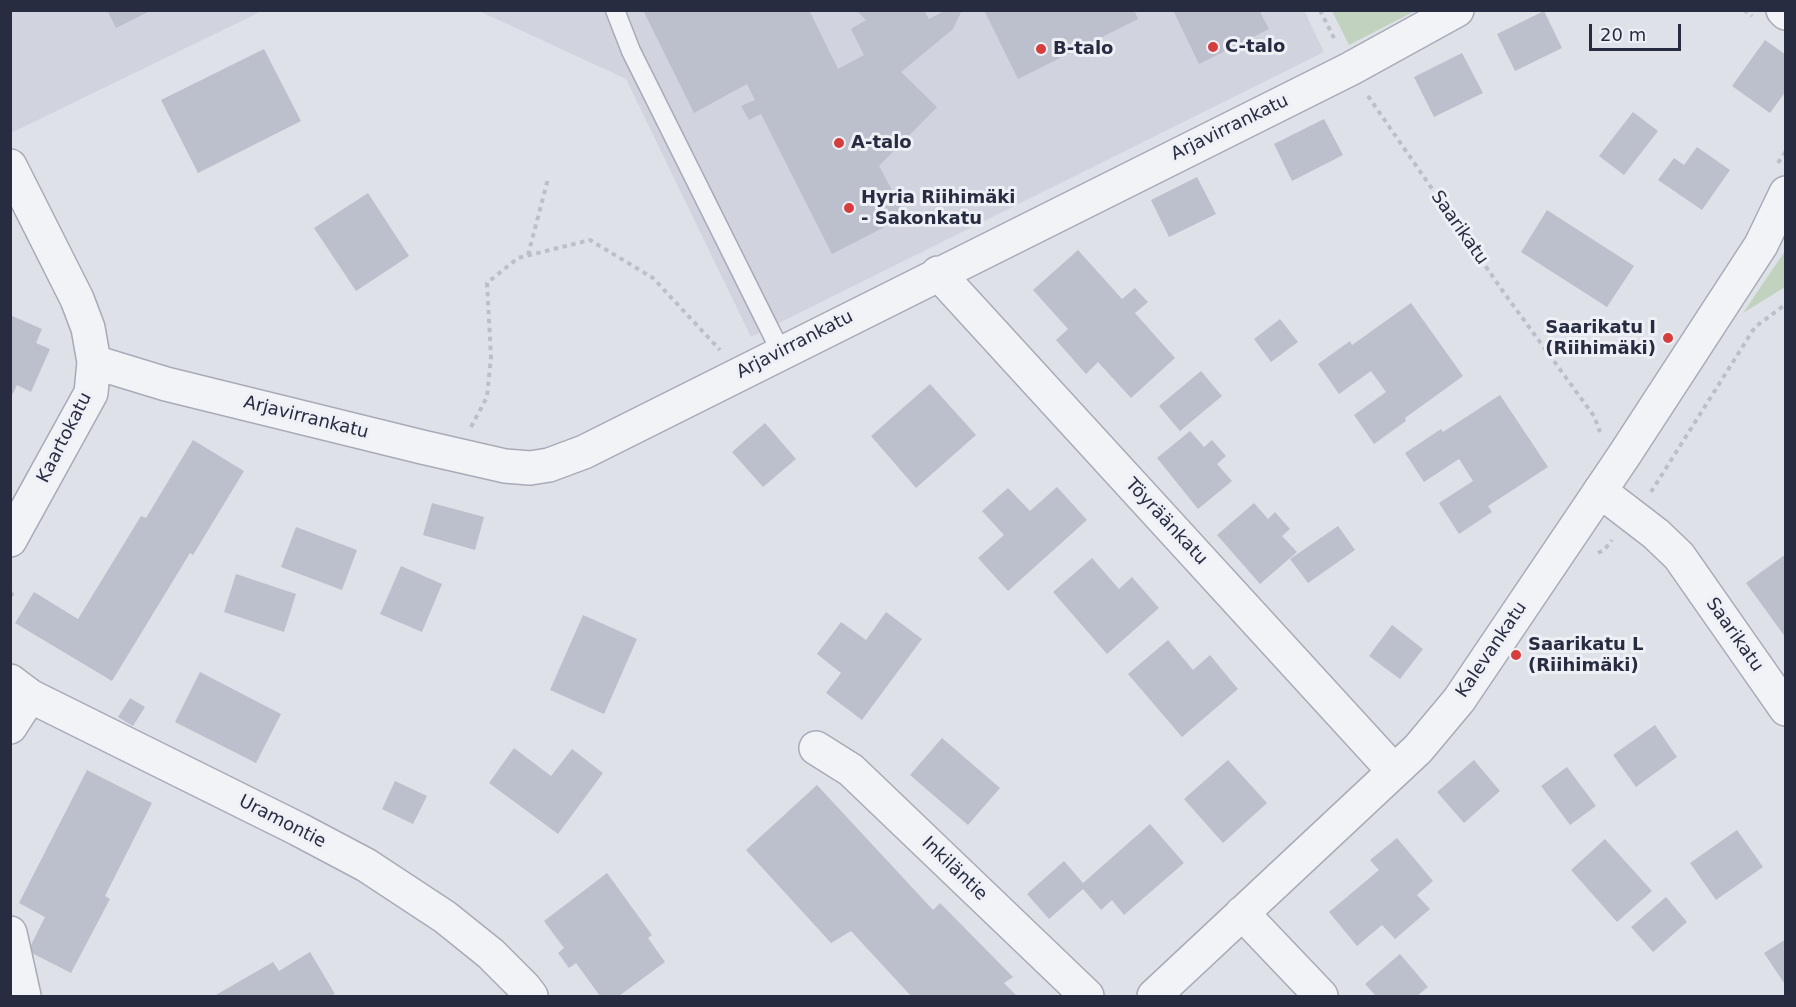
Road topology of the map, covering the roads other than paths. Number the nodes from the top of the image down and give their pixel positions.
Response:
1 (615, 10) edge
2 (1456, 10) edge
3 (10, 166) edge
4 (1779, 182) edge
5 (1785, 218) edge
6 (1761, 245) junction
7 (938, 273) junction
8 (780, 352) junction
9 (94, 362) junction
10 (1600, 491) junction
11 (10, 540) edge
12 (20, 688) edge
13 (1785, 709) edge
14 (10, 727) edge
15 (816, 748) dead end
16 (1394, 771) junction
17 (1242, 913) junction
18 (10, 933) edge
19 (24, 996) edge
20 (531, 996) edge
21 (1086, 996) edge
22 (1154, 996) edge
23 (1321, 996) edge

1 - 8 lane
2 - 7 street, Arjavirrankatu
3 - 9 street, Kaartokatu
4 - 6 street, Kalevankatu
5 - 6 street, Kalevankatu
6 - 10 street, Kalevankatu
7 - 8 street, Arjavirrankatu
7 - 16 street, Töyräänkatu
8 - 9 street, Arjavirrankatu
9 - 11 street, Kaartokatu
10 - 13 street, Saarikatu
10 - 16 street, Kalevankatu
12 - 14 street
12 - 20 street, Uramontie
15 - 21 street, Inkiläntie
16 - 17 street, Kalevankatu
17 - 22 street, Kalevankatu
17 - 23 street
18 - 19 street

